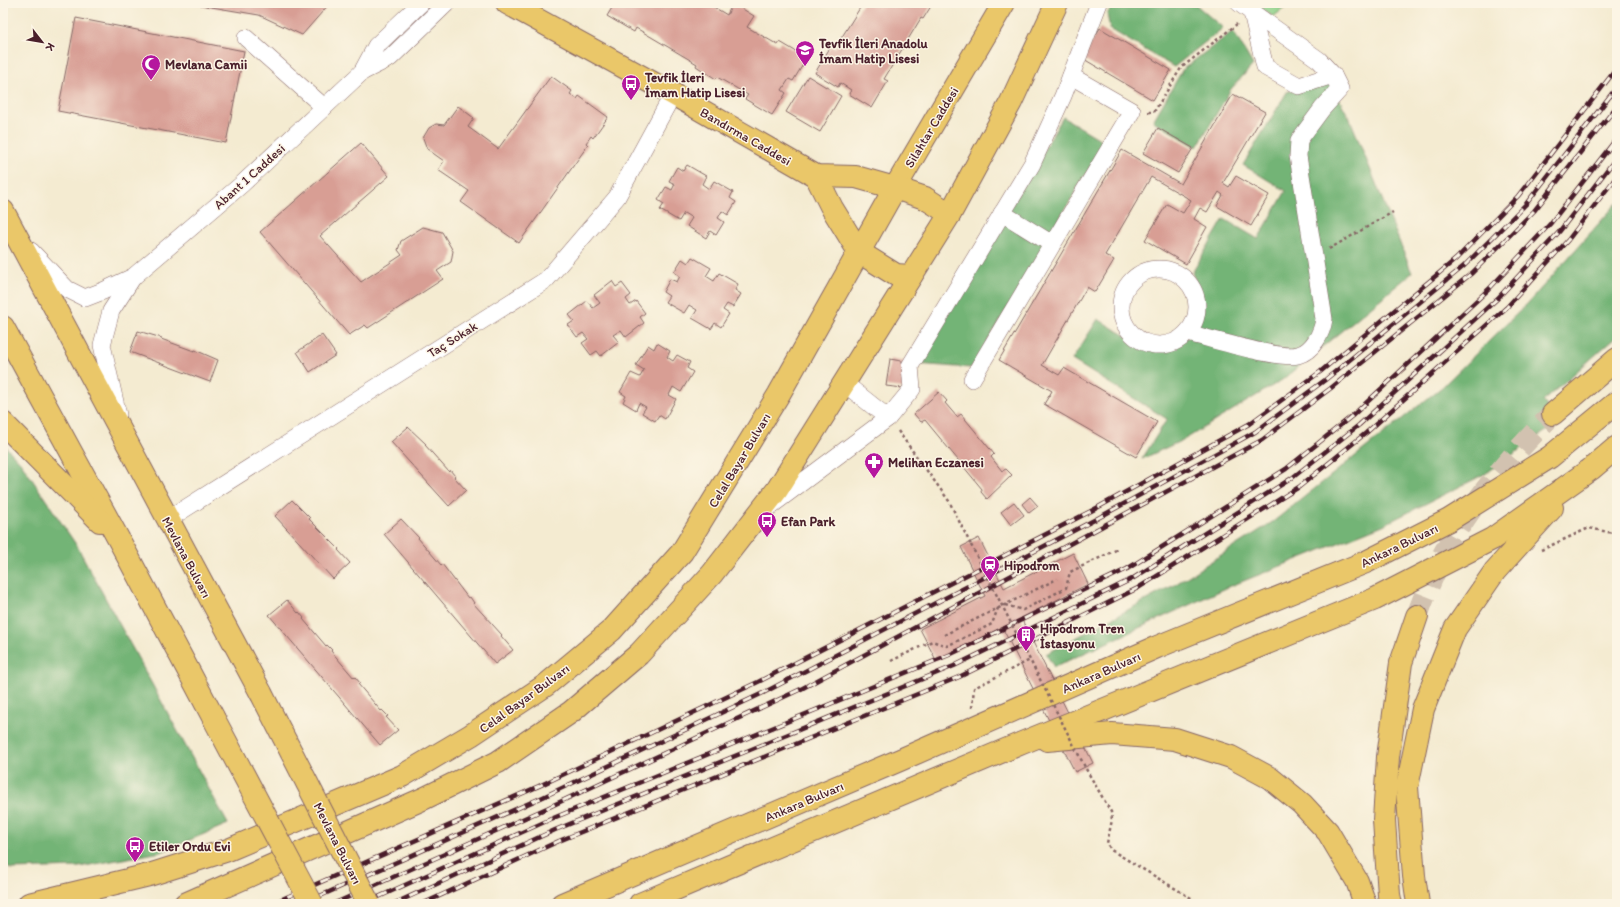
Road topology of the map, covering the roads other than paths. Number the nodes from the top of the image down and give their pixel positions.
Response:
1 (404, 3) edge
2 (421, 3) edge
3 (447, 3) edge
4 (507, 3) edge
5 (1004, 3) edge
6 (1057, 3) edge
7 (1099, 3) edge
8 (1245, 8) edge
9 (403, 20) junction
10 (246, 38) dead end
11 (362, 72) junction
12 (1333, 75) junction
13 (1071, 76) junction
14 (673, 94) junction
15 (324, 107) junction
16 (816, 176) junction
17 (896, 188) junction
18 (3, 211) edge
19 (1002, 213) junction
20 (950, 214) junction
21 (16, 235) junction
22 (1052, 244) junction
23 (859, 252) junction
24 (912, 276) junction
25 (133, 277) junction
26 (3, 327) edge
27 (1187, 333) junction
28 (1617, 359) edge
29 (972, 379) dead end
30 (844, 383) junction
31 (1617, 402) edge
32 (1553, 414) tunnel mouth
33 (888, 418) junction
34 (3, 423) edge
35 (124, 438) junction
36 (1617, 447) edge
37 (1591, 468) junction
38 (756, 516) junction
39 (167, 520) junction
40 (120, 540) junction
41 (1417, 616) tunnel mouth
42 (1022, 743) junction
43 (29, 904) edge
44 (185, 904) edge
45 (312, 904) edge
46 (370, 904) edge
47 (562, 904) edge
48 (640, 904) edge
49 (1365, 904) edge
50 (1391, 904) edge
51 (1418, 904) edge

1 - 9 street
2 - 9 street, Abant 1 Caddesi
3 - 11 street, Abant 1 Caddesi
4 - 14 main road, Bandırma Caddesi
5 - 17 main road, Silahtar Caddesi
6 - 20 main road
7 - 13 street
8 - 12 street
8 - 12 street
9 - 11 street, Abant 1 Caddesi
10 - 15 street
11 - 15 street, Abant 1 Caddesi
12 - 27 street
13 - 19 street
13 - 22 street
14 - 16 main road, Bandırma Caddesi
14 - 39 street, Taç Sokak
15 - 25 street, Abant 1 Caddesi
16 - 17 main road, Bandırma Caddesi
16 - 23 main road
17 - 20 main road, Bandırma Caddesi
17 - 23 main road, Silahtar Caddesi
18 - 21 main road, Mevlana Bulvarı
19 - 22 street
19 - 33 street
20 - 24 main road
21 - 25 street, Abant 1 Caddesi
21 - 35 main road, Mevlana Bulvarı
22 - 29 street
23 - 24 main road
23 - 43 main road, Celal Bayar Bulvarı
24 - 30 main road
25 - 35 street, Abant 1 Caddesi
26 - 40 main road
27 - 27 street
28 - 32 main road
30 - 33 street
30 - 38 main road
31 - 47 main road, Ankara Bulvarı
33 - 38 street
34 - 40 main road
35 - 39 main road, Mevlana Bulvarı
36 - 37 main road
37 - 42 main road
37 - 51 main road
38 - 44 main road
39 - 46 main road, Mevlana Bulvarı, bridge
40 - 45 main road, bridge
41 - 50 main road
42 - 48 main road
42 - 49 main road

